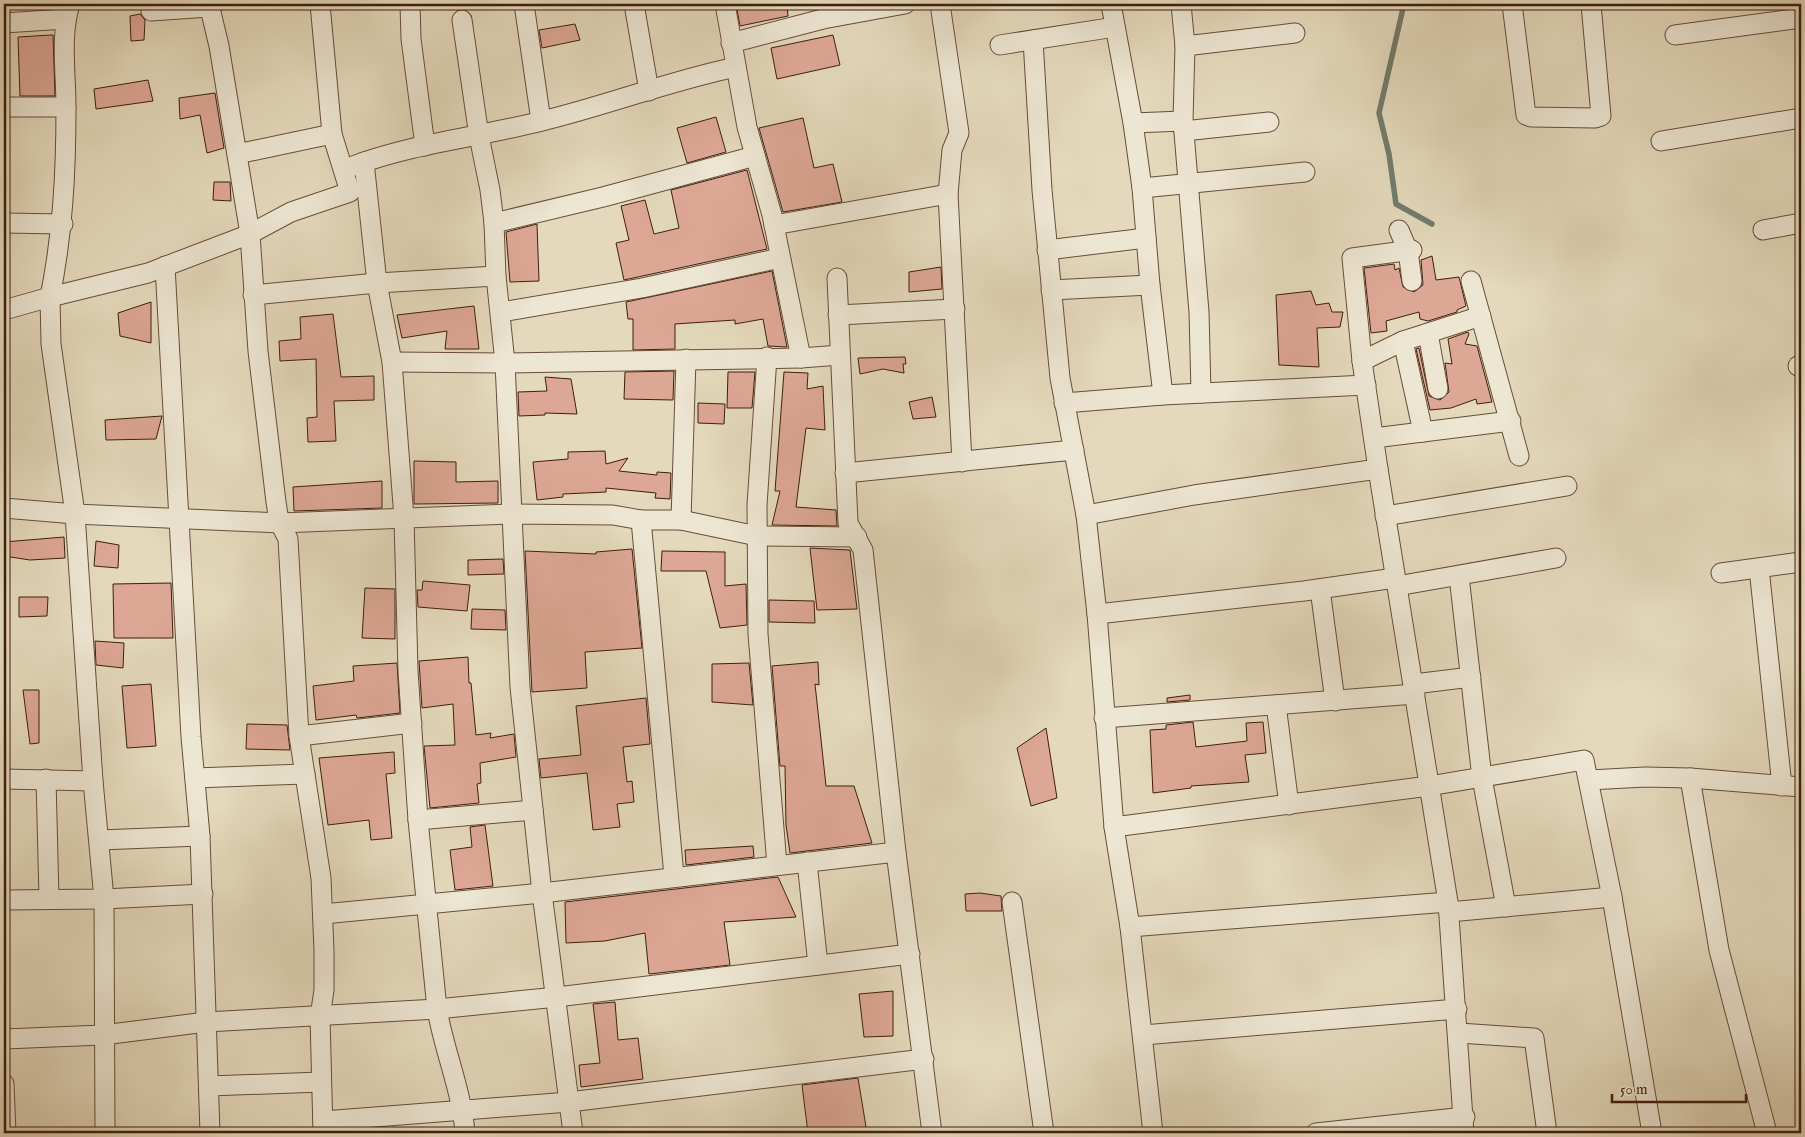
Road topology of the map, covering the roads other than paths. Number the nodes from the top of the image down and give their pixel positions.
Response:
1 (153, 4) edge
2 (320, 4) edge
3 (410, 4) edge
4 (524, 4) edge
5 (634, 4) edge
6 (725, 4) edge
7 (905, 4) edge
8 (940, 4) edge
9 (1111, 4) edge
10 (1180, 4) edge
11 (1512, 4) edge
12 (1591, 4) edge
13 (209, 5) edge
14 (68, 12) edge
15 (1801, 18) edge
16 (462, 20) dead end
17 (4, 23) edge
18 (1115, 27) junction
19 (1294, 33) dead end
20 (1675, 35) dead end
21 (1033, 40) junction
22 (731, 43) junction
23 (1000, 45) dead end
24 (1185, 46) junction
25 (736, 67) junction
26 (648, 91) junction
27 (4, 107) edge
28 (66, 107) junction
29 (1801, 118) edge
30 (541, 121) junction
31 (1270, 122) dead end
32 (1133, 123) junction
33 (1184, 126) junction
34 (332, 134) junction
35 (478, 136) junction
36 (1661, 141) dead end
37 (425, 146) junction
38 (237, 154) junction
39 (755, 156) junction
40 (364, 162) junction
41 (343, 170) junction
42 (1305, 172) dead end
43 (1190, 185) junction
44 (1142, 188) junction
45 (948, 194) junction
46 (4, 223) edge
47 (494, 223) junction
48 (63, 224) junction
49 (1801, 224) edge
50 (774, 226) junction
51 (1399, 230) dead end
52 (1763, 230) dead end
53 (250, 234) junction
54 (1146, 238) junction
55 (1047, 250) junction
56 (1410, 250) junction
57 (780, 258) junction
58 (165, 266) junction
59 (496, 276) junction
60 (836, 278) dead end
61 (1471, 280) dead end
62 (1412, 281) dead end
63 (377, 282) junction
64 (1150, 285) junction
65 (1051, 290) junction
66 (253, 296) junction
67 (50, 297) junction
68 (955, 309) junction
69 (4, 310) edge
70 (501, 312) junction
71 (838, 316) junction
72 (1482, 316) junction
73 (1428, 333) junction
74 (1403, 341) junction
75 (840, 355) junction
76 (767, 358) junction
77 (801, 358) junction
78 (686, 359) junction
79 (1362, 361) junction
80 (392, 362) junction
81 (505, 363) junction
82 (1366, 385) junction
83 (1438, 389) dead end
84 (1202, 393) junction
85 (1162, 395) junction
86 (1064, 403) junction
87 (1511, 421) junction
88 (1423, 432) junction
89 (1374, 438) junction
90 (1074, 450) junction
91 (1519, 456) dead end
92 (962, 462) junction
93 (1378, 469) junction
94 (845, 473) junction
95 (1567, 486) dead end
96 (4, 508) edge
97 (75, 514) junction
98 (512, 514) junction
99 (1086, 514) junction
100 (1385, 516) junction
101 (404, 518) junction
102 (180, 519) junction
103 (640, 520) junction
104 (681, 520) junction
105 (280, 523) junction
106 (756, 536) junction
107 (857, 537) junction
108 (1556, 558) dead end
109 (1801, 562) edge
110 (1759, 568) junction
111 (1721, 573) dead end
112 (1459, 576) junction
113 (1396, 582) junction
114 (1320, 589) junction
115 (1097, 614) junction
116 (1471, 677) junction
117 (1414, 689) junction
118 (1335, 700) junction
119 (1276, 705) junction
120 (1104, 718) junction
121 (412, 722) junction
122 (299, 736) junction
123 (305, 774) junction
124 (195, 778) junction
125 (1482, 778) junction
126 (1690, 778) junction
127 (4, 779) edge
128 (46, 779) junction
129 (1588, 780) junction
130 (93, 782) junction
131 (1429, 786) junction
132 (1782, 786) junction
133 (1801, 787) edge
134 (1288, 805) junction
135 (533, 810) junction
136 (418, 820) junction
137 (1114, 827) junction
138 (200, 836) junction
139 (100, 840) junction
140 (896, 852) junction
141 (807, 862) junction
142 (777, 865) junction
143 (674, 876) junction
144 (542, 893) junction
145 (203, 894) junction
146 (1612, 897) junction
147 (49, 899) junction
148 (104, 899) junction
149 (4, 900) edge
150 (1012, 902) dead end
151 (427, 905) junction
152 (1449, 907) junction
153 (1506, 907) junction
154 (322, 914) junction
155 (1130, 926) junction
156 (910, 954) junction
157 (818, 965) junction
158 (557, 997) junction
159 (437, 1009) junction
160 (1457, 1009) junction
161 (320, 1018) junction
162 (206, 1022) junction
163 (1459, 1033) junction
164 (103, 1035) junction
165 (1143, 1035) junction
166 (4, 1039) edge
167 (924, 1059) junction
168 (321, 1082) junction
169 (4, 1084) edge
170 (209, 1086) junction
171 (569, 1102) junction
172 (464, 1111) junction
173 (1465, 1125) edge
174 (323, 1127) edge
175 (6, 1133) edge
176 (105, 1133) edge
177 (210, 1133) edge
178 (465, 1133) edge
179 (573, 1133) edge
180 (932, 1133) edge
181 (1044, 1133) edge
182 (1153, 1133) edge
183 (1316, 1133) edge
184 (1547, 1133) edge
185 (1652, 1133) edge
186 (1767, 1133) edge

1 - 13 street
2 - 34 street
3 - 37 street
4 - 30 street
5 - 26 street
6 - 22 street
7 - 22 street
8 - 45 street
9 - 18 street
10 - 24 street
11 - 12 street
13 - 38 street
14 - 17 street
14 - 28 street
15 - 20 street
16 - 35 street
18 - 21 street
18 - 32 street
19 - 24 street
21 - 23 street
21 - 55 street
22 - 25 street
24 - 33 street
25 - 26 street
25 - 39 street
26 - 30 street
27 - 28 street
28 - 48 street
29 - 36 street
30 - 35 street
31 - 33 street
32 - 33 street
32 - 44 street
33 - 43 street
34 - 38 street
34 - 41 street
35 - 37 street
35 - 47 street
37 - 40 street
38 - 53 street
39 - 47 street
39 - 50 street
40 - 41 street
40 - 63 street
41 - 53 street
42 - 43 street
43 - 44 street
43 - 84 street
44 - 54 street
45 - 50 street
45 - 68 street
46 - 48 street
47 - 59 street
48 - 67 street
49 - 52 street
50 - 57 street
51 - 56 street
53 - 58 street
53 - 66 street
54 - 55 street
54 - 64 street
55 - 65 street
56 - 62 street
56 - 79 street
57 - 70 street
57 - 77 street
58 - 67 street
58 - 102 street
59 - 63 street
59 - 70 street
60 - 71 street
61 - 72 street
63 - 66 street
63 - 80 street
64 - 65 street
64 - 85 street
65 - 86 street
66 - 105 street
67 - 69 street
67 - 97 street
68 - 71 street
68 - 92 street
70 - 81 street
71 - 75 street
72 - 73 street
72 - 87 street
73 - 74 street
73 - 83 street
74 - 79 street
74 - 88 street
75 - 77 street
75 - 94 street
76 - 77 street
76 - 78 street
76 - 106 street
78 - 81 street
78 - 104 street
79 - 82 street
80 - 81 street
80 - 101 street
81 - 98 street
82 - 84 street
82 - 89 street
84 - 85 street
85 - 86 street
86 - 90 street
87 - 88 street
87 - 91 street
88 - 89 street
89 - 93 street
90 - 92 street
90 - 99 street
92 - 94 street
93 - 99 street
93 - 100 street
94 - 107 street
95 - 100 street
96 - 97 street
97 - 102 street
97 - 130 street
98 - 101 street
98 - 103 street
98 - 135 street
99 - 115 street
100 - 113 street
101 - 105 street
101 - 121 street
102 - 105 street
102 - 124 street
103 - 104 street
103 - 143 street
104 - 106 street
105 - 122 street
106 - 107 street
106 - 142 street
107 - 140 street
108 - 112 street
109 - 110 street
110 - 111 street
110 - 132 street
112 - 113 street
112 - 116 street
113 - 114 street
113 - 117 street
114 - 115 street
114 - 118 street
115 - 120 street
116 - 117 street
116 - 125 street
117 - 118 street
117 - 131 street
118 - 119 street
119 - 120 street
119 - 134 street
120 - 137 street
121 - 122 street
121 - 136 street
122 - 123 street
123 - 124 street
123 - 154 street
124 - 138 street
125 - 129 street
125 - 131 street
125 - 153 street
126 - 129 street
126 - 132 street
126 - 186 street
127 - 128 street
128 - 130 street
128 - 147 street
129 - 146 street
130 - 139 street
131 - 134 street
131 - 152 street
132 - 133 street
134 - 137 street
135 - 136 street
135 - 144 street
136 - 151 street
137 - 155 street
138 - 139 street
138 - 145 street
139 - 148 street
140 - 141 street
140 - 156 street
141 - 142 street
141 - 157 street
142 - 143 street
143 - 144 street
144 - 151 street
144 - 158 street
145 - 148 street
145 - 162 street
146 - 153 street
146 - 185 street
147 - 148 street
147 - 149 street
148 - 164 street
150 - 181 street
151 - 154 street
151 - 159 street
152 - 153 street
152 - 155 street
152 - 160 street
154 - 161 street
155 - 165 street
156 - 157 street
156 - 167 street
157 - 158 street
158 - 159 street
158 - 171 street
159 - 161 street
159 - 172 street
160 - 163 street
160 - 165 street
161 - 162 street
161 - 168 street
162 - 164 street
162 - 170 street
163 - 173 street
163 - 184 street
164 - 166 street
164 - 176 street
165 - 182 street
167 - 171 street
167 - 180 street
168 - 170 street
168 - 174 street
169 - 175 street
170 - 177 street
171 - 172 street
171 - 179 street
172 - 174 street
172 - 178 street
173 - 183 street

